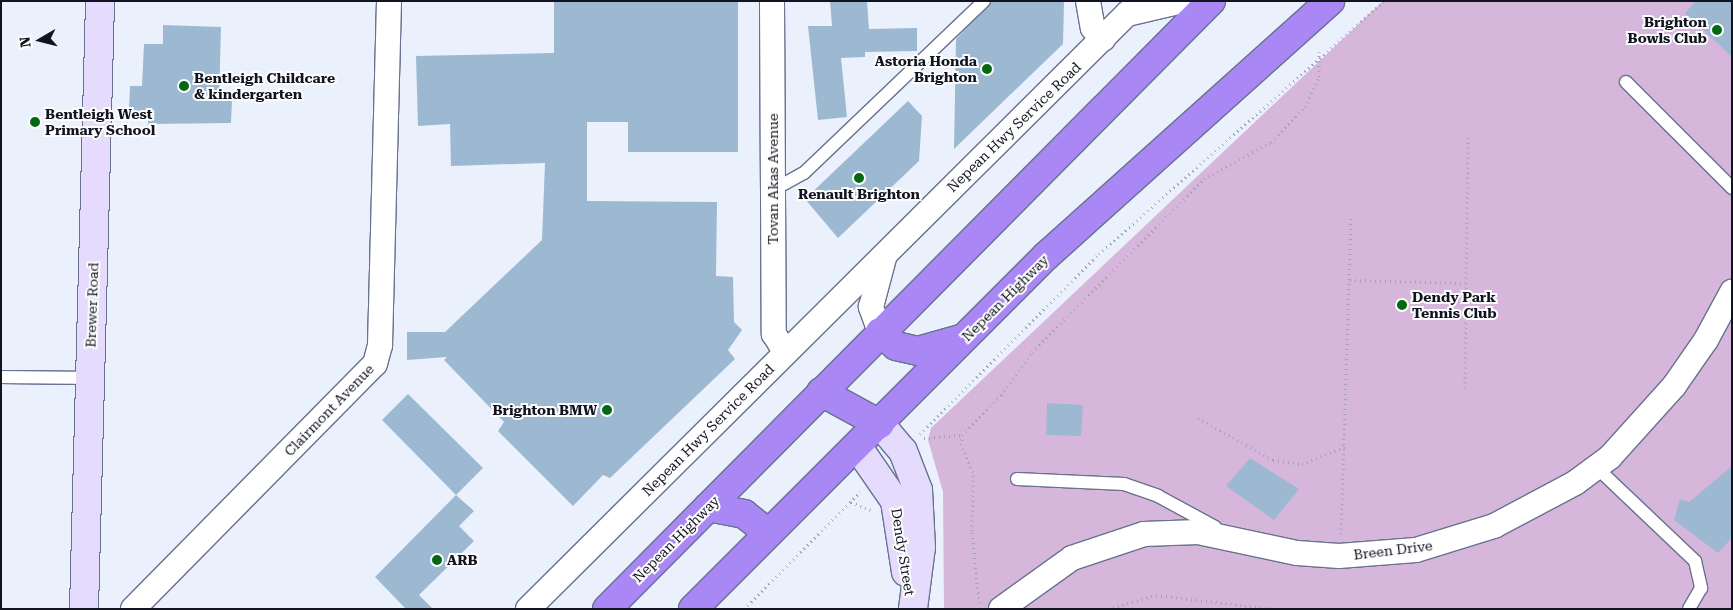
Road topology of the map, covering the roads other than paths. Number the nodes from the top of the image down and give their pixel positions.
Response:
1 (100, 1) edge
2 (389, 1) edge
3 (772, 1) edge
4 (984, 1) edge
5 (1088, 1) edge
6 (1183, 1) edge
7 (1211, 1) edge
8 (1330, 1) edge
9 (1134, 8) edge
10 (1104, 39) junction
11 (1626, 82) dead end
12 (1732, 188) edge
13 (773, 190) junction
14 (887, 251) junction
15 (1732, 292) edge
16 (880, 332) junction
17 (970, 333) junction
18 (786, 353) junction
19 (1, 377) edge
20 (90, 378) junction
21 (821, 392) junction
22 (880, 424) junction
23 (857, 446) junction
24 (1596, 467) junction
25 (1017, 479) dead end
26 (708, 507) junction
27 (768, 533) junction
28 (1242, 541) junction
29 (84, 609) edge
30 (133, 609) edge
31 (528, 609) edge
32 (607, 609) edge
33 (693, 609) edge
34 (912, 609) edge
35 (1001, 609) edge
36 (1689, 609) edge

1 - 20 street, Brewer Road
2 - 30 street, Clairmont Avenue
3 - 13 street, Tovan Akas Avenue
4 - 13 lane
5 - 10 street
6 - 9 street
7 - 16 highway, Nepean Highway
8 - 17 highway, Nepean Highway
9 - 10 street, Nepean Hwy Service Road
10 - 14 street, Nepean Hwy Service Road
11 - 12 lane
13 - 18 street, Tovan Akas Avenue
14 - 16 street, Nepean Hwy Service Road
14 - 18 street, Nepean Hwy Service Road
15 - 24 street, Breen Drive
16 - 17 highway
16 - 21 highway, Nepean Highway
17 - 22 highway, Nepean Highway
18 - 31 street, Nepean Hwy Service Road
19 - 20 lane
20 - 29 street, Brewer Road
21 - 22 highway
21 - 23 highway
21 - 26 highway, Nepean Highway
22 - 23 highway, Nepean Highway
22 - 34 street, Dendy Street
23 - 27 highway, Nepean Highway
23 - 34 street, Dendy Street
24 - 28 street, Breen Drive
24 - 36 lane
25 - 28 lane
26 - 27 highway
26 - 32 highway, Nepean Highway
27 - 33 highway, Nepean Highway
28 - 35 street, Breen Drive

